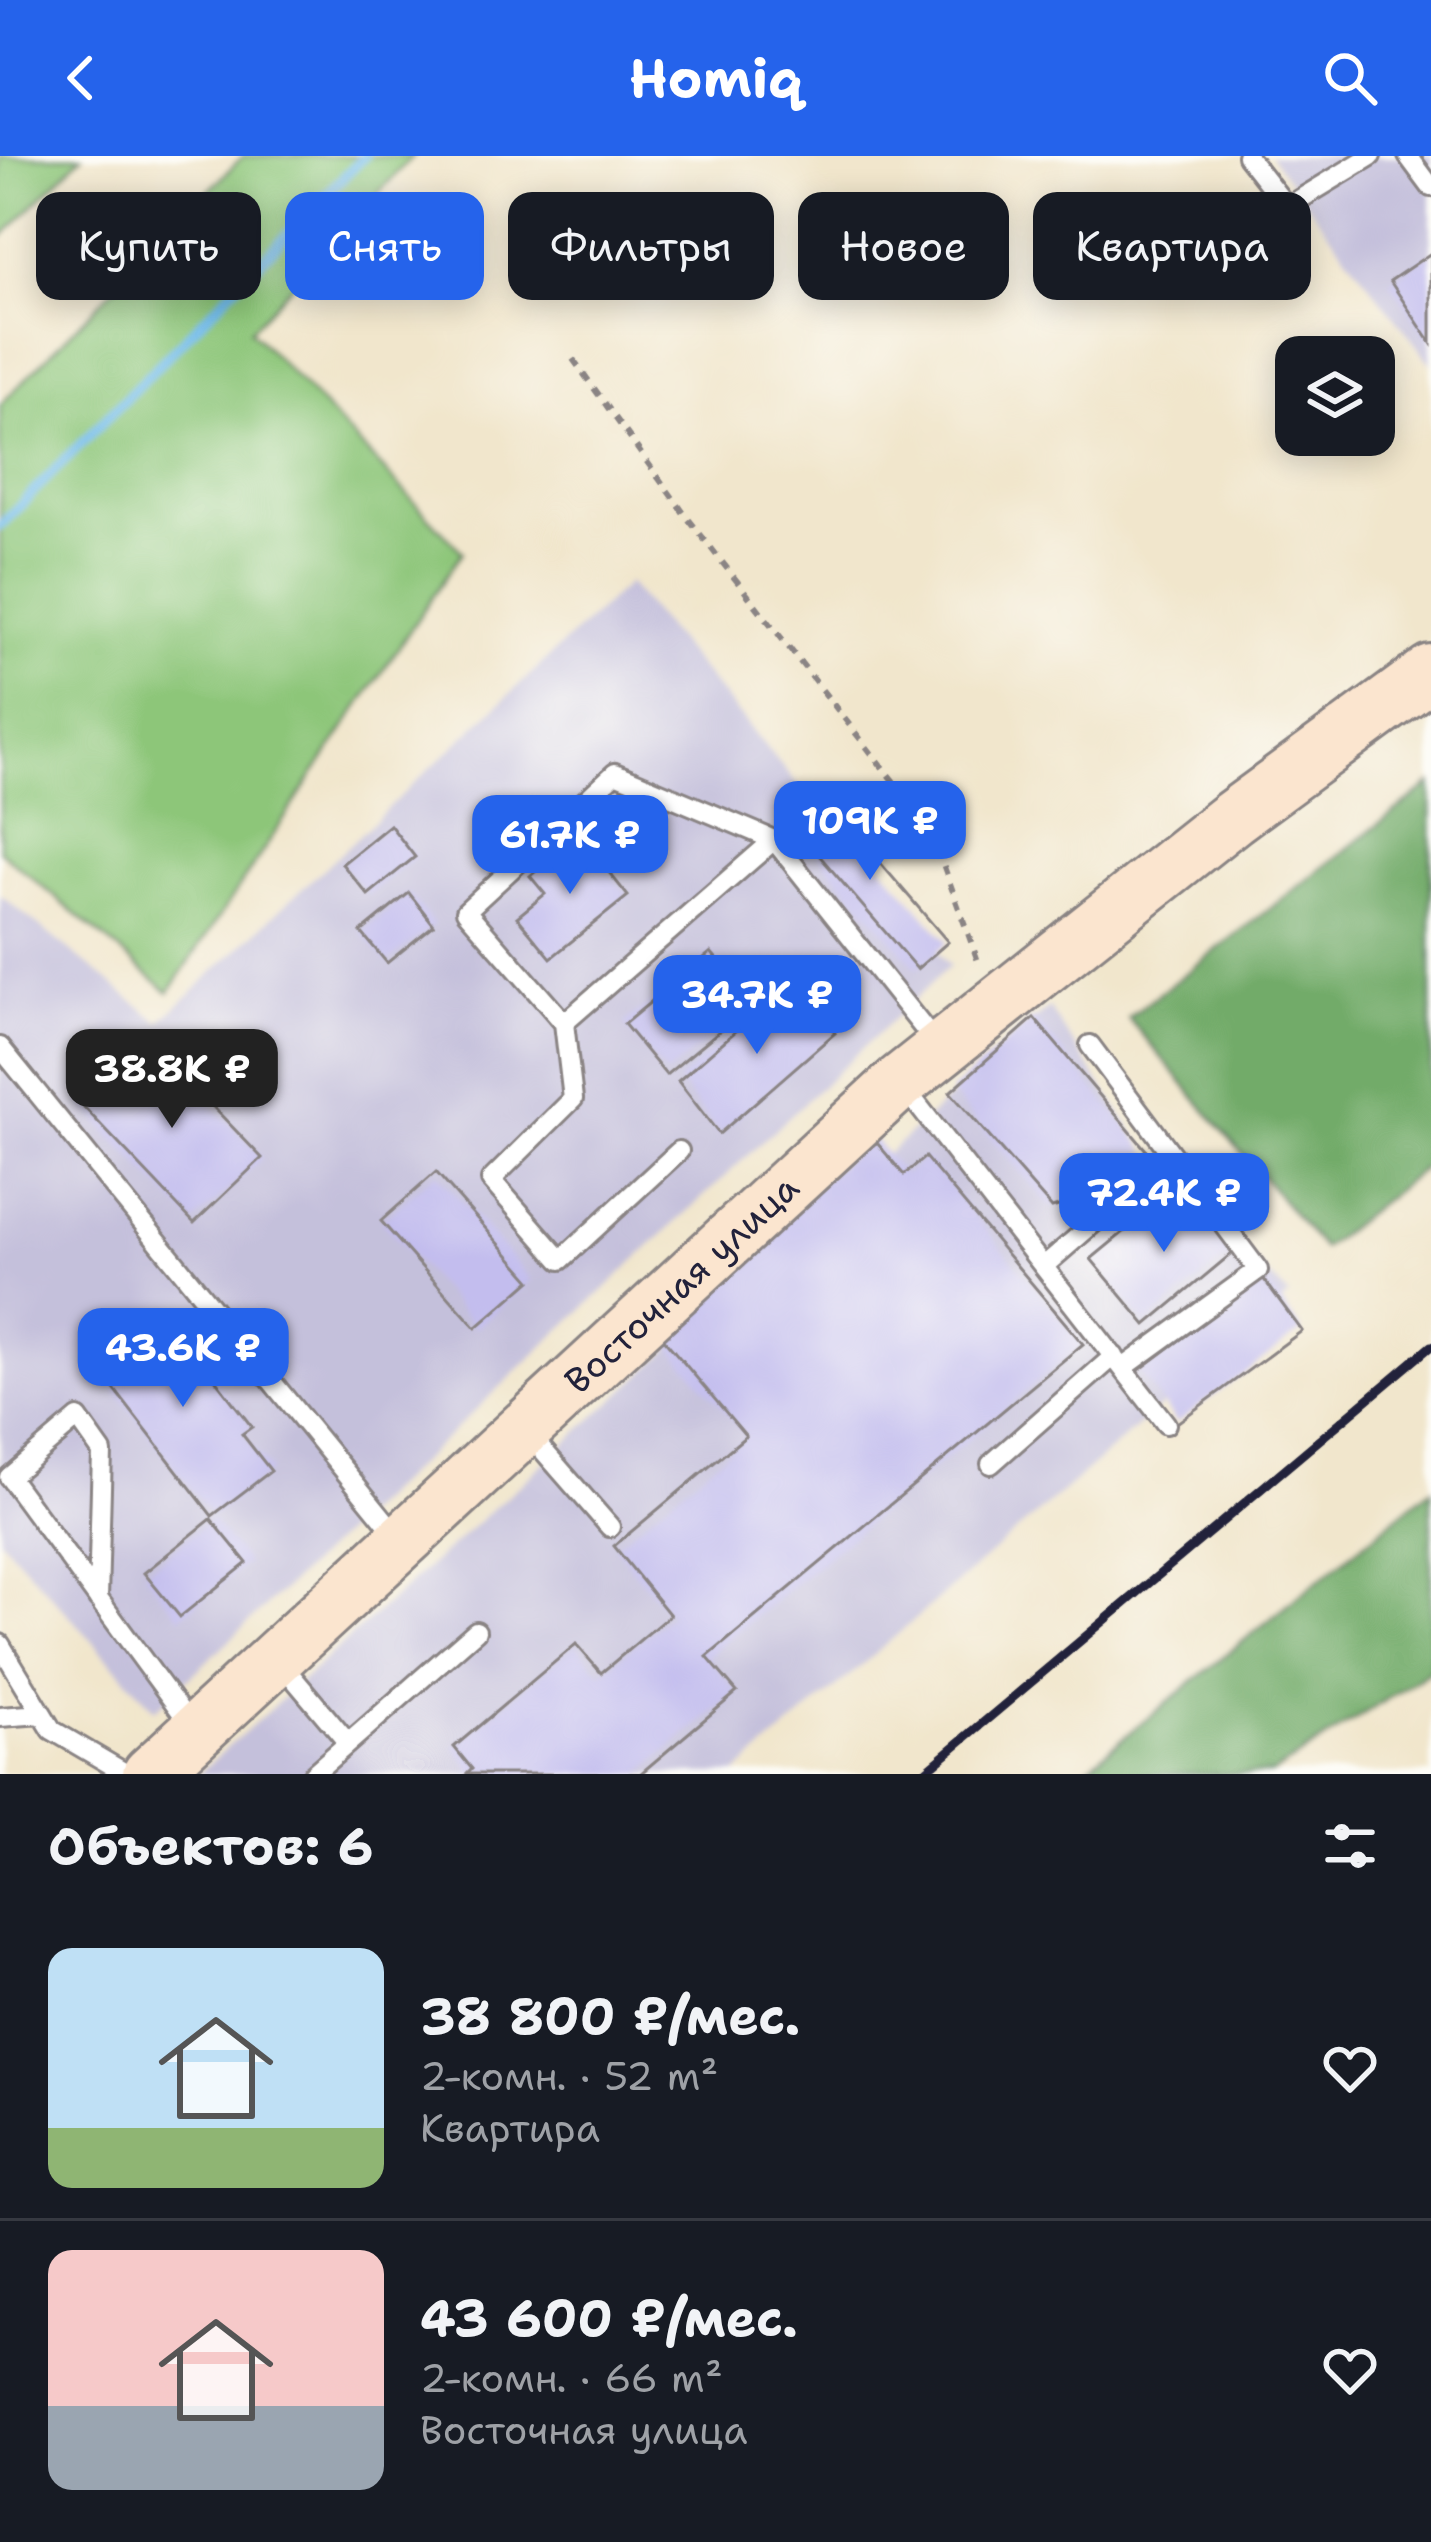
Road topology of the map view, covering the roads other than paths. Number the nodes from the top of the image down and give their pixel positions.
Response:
1 (1247, 156) edge
2 (1371, 156) edge
3 (1408, 156) edge
4 (1431, 187) edge
5 (1431, 672) edge
6 (775, 840) junction
7 (564, 1023) junction
8 (1090, 1045) dead end
9 (0, 1047) edge
10 (921, 1066) junction
11 (679, 1151) dead end
12 (1171, 1156) junction
13 (1044, 1266) junction
14 (1119, 1362) junction
15 (1166, 1424) dead end
16 (524, 1429) junction
17 (991, 1463) dead end
18 (610, 1527) dead end
19 (402, 1542) junction
20 (98, 1599) junction
21 (476, 1631) dead end
22 (0, 1644) edge
23 (276, 1658) junction
24 (42, 1714) junction
25 (0, 1717) edge
26 (196, 1732) junction
27 (348, 1743) junction
28 (127, 1774) edge
29 (150, 1774) edge
30 (313, 1774) edge

1 - 2 lane
3 - 4 lane
5 - 10 street, Восточная улица
6 - 7 lane
6 - 7 lane
6 - 10 lane
7 - 11 lane
8 - 12 lane
9 - 19 lane
10 - 13 lane
10 - 16 street, Восточная улица
12 - 13 lane
12 - 14 lane
13 - 14 lane
14 - 15 lane
14 - 17 lane
16 - 18 lane
16 - 19 street, Восточная улица
19 - 23 street, Восточная улица
20 - 20 lane
20 - 26 lane
21 - 27 lane
22 - 24 lane
23 - 26 street, Восточная улица
23 - 27 lane
24 - 25 lane
24 - 28 lane
26 - 29 street, Восточная улица
27 - 30 lane

